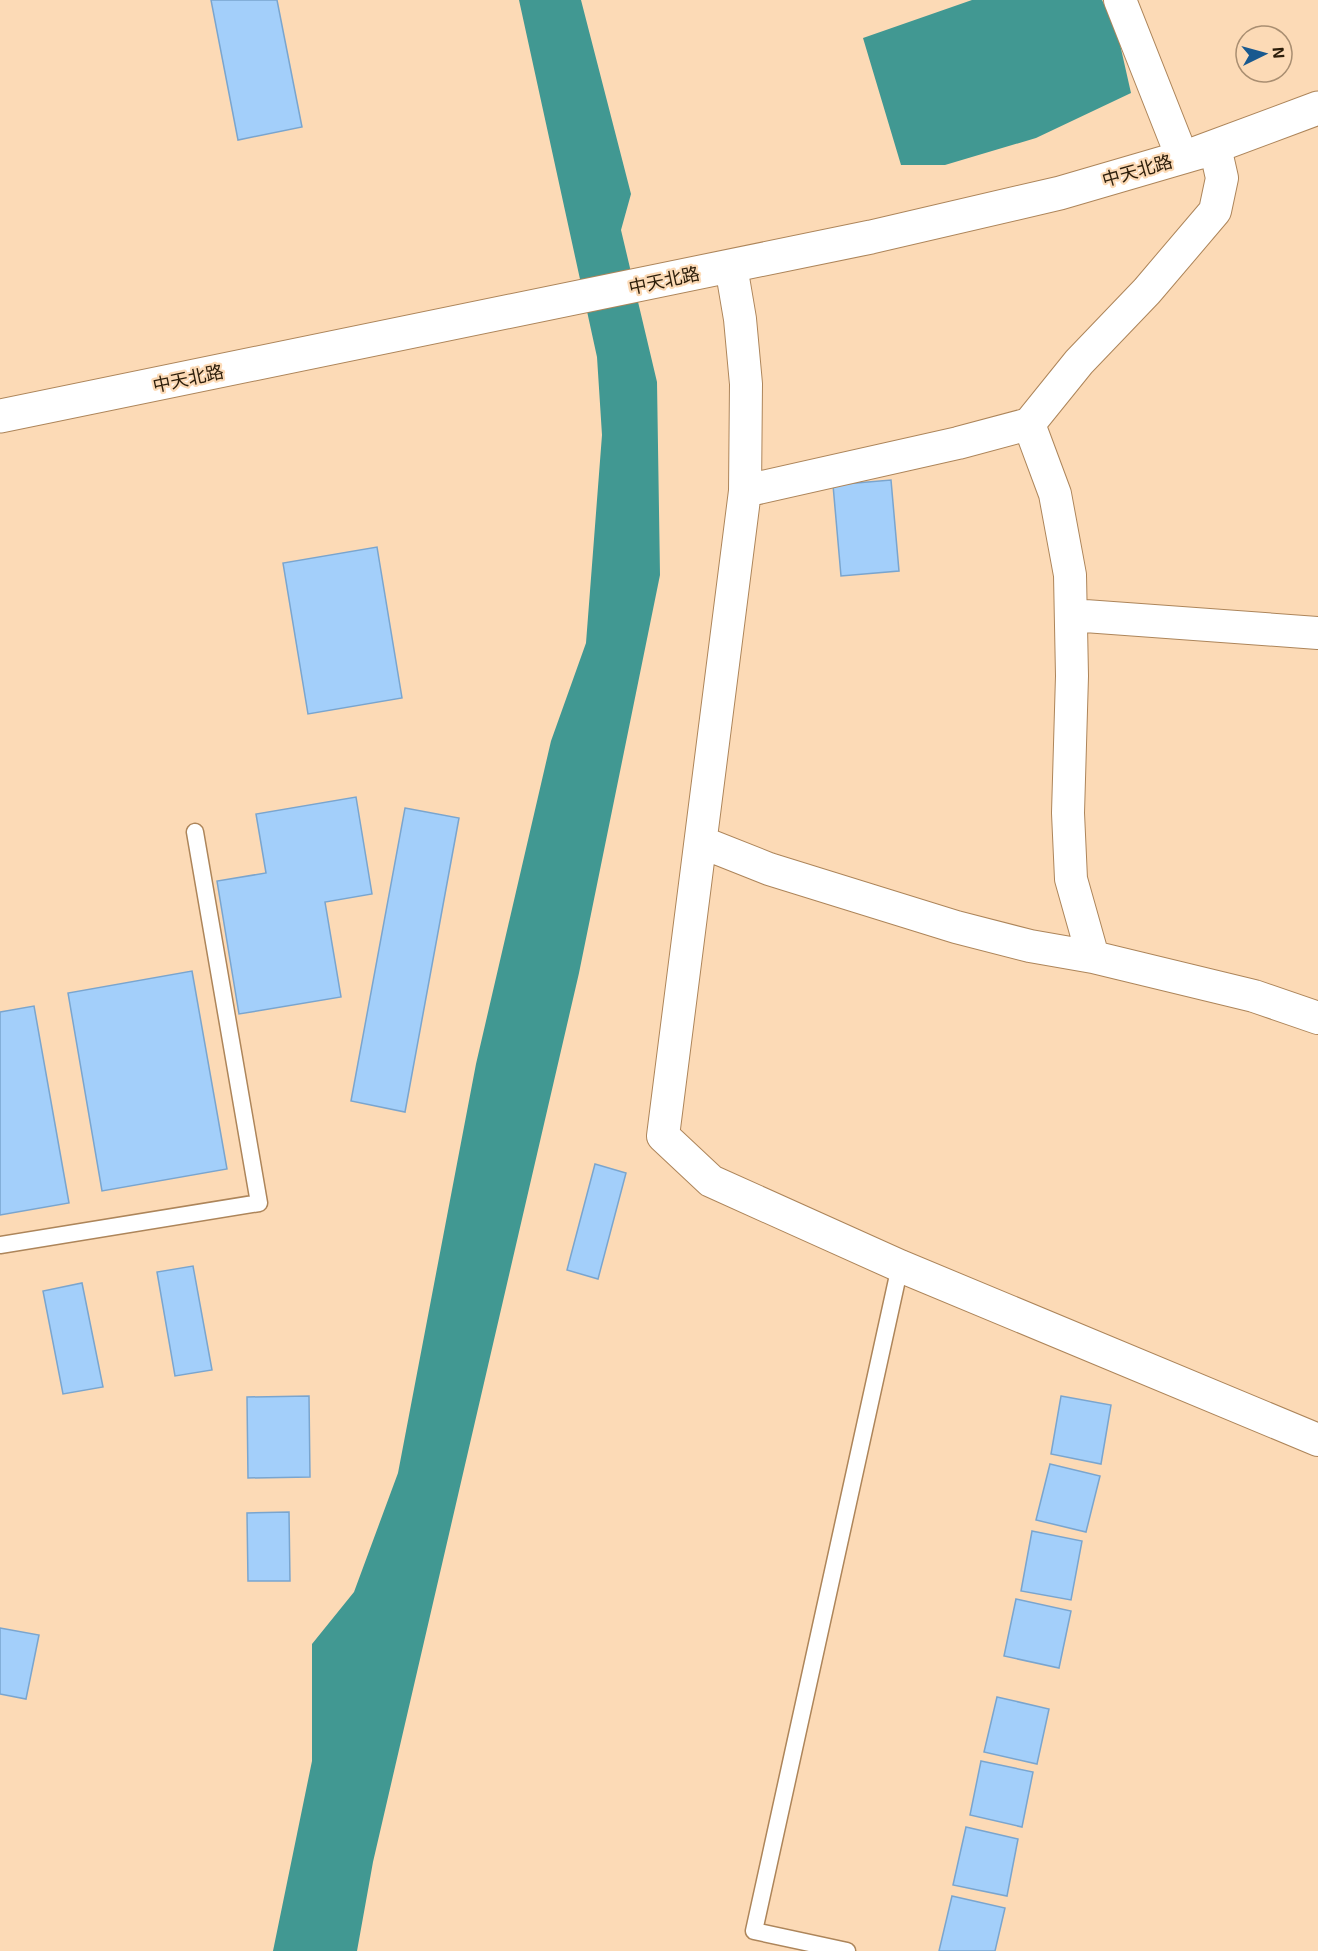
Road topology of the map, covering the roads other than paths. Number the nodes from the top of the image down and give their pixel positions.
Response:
1 (1120, 0) edge
2 (1318, 108) edge
3 (1215, 147) junction
4 (1182, 158) junction
5 (731, 266) junction
6 (0, 416) edge
7 (1029, 424) junction
8 (745, 491) junction
9 (1071, 615) junction
10 (1318, 633) edge
11 (195, 832) dead end
12 (701, 843) junction
13 (1093, 957) junction
14 (1318, 1018) edge
15 (0, 1245) edge
16 (900, 1266) junction
17 (1318, 1440) edge
18 (847, 1951) edge

1 - 4 street
2 - 3 main road, 中天北路
3 - 4 main road, 中天北路
3 - 7 street
4 - 5 main road, 中天北路
5 - 6 main road, 中天北路
5 - 8 street
7 - 8 street
7 - 9 street
8 - 12 street
9 - 10 street
9 - 13 street
11 - 15 lane
12 - 13 street
12 - 16 street
13 - 14 street
16 - 17 street
16 - 18 lane

